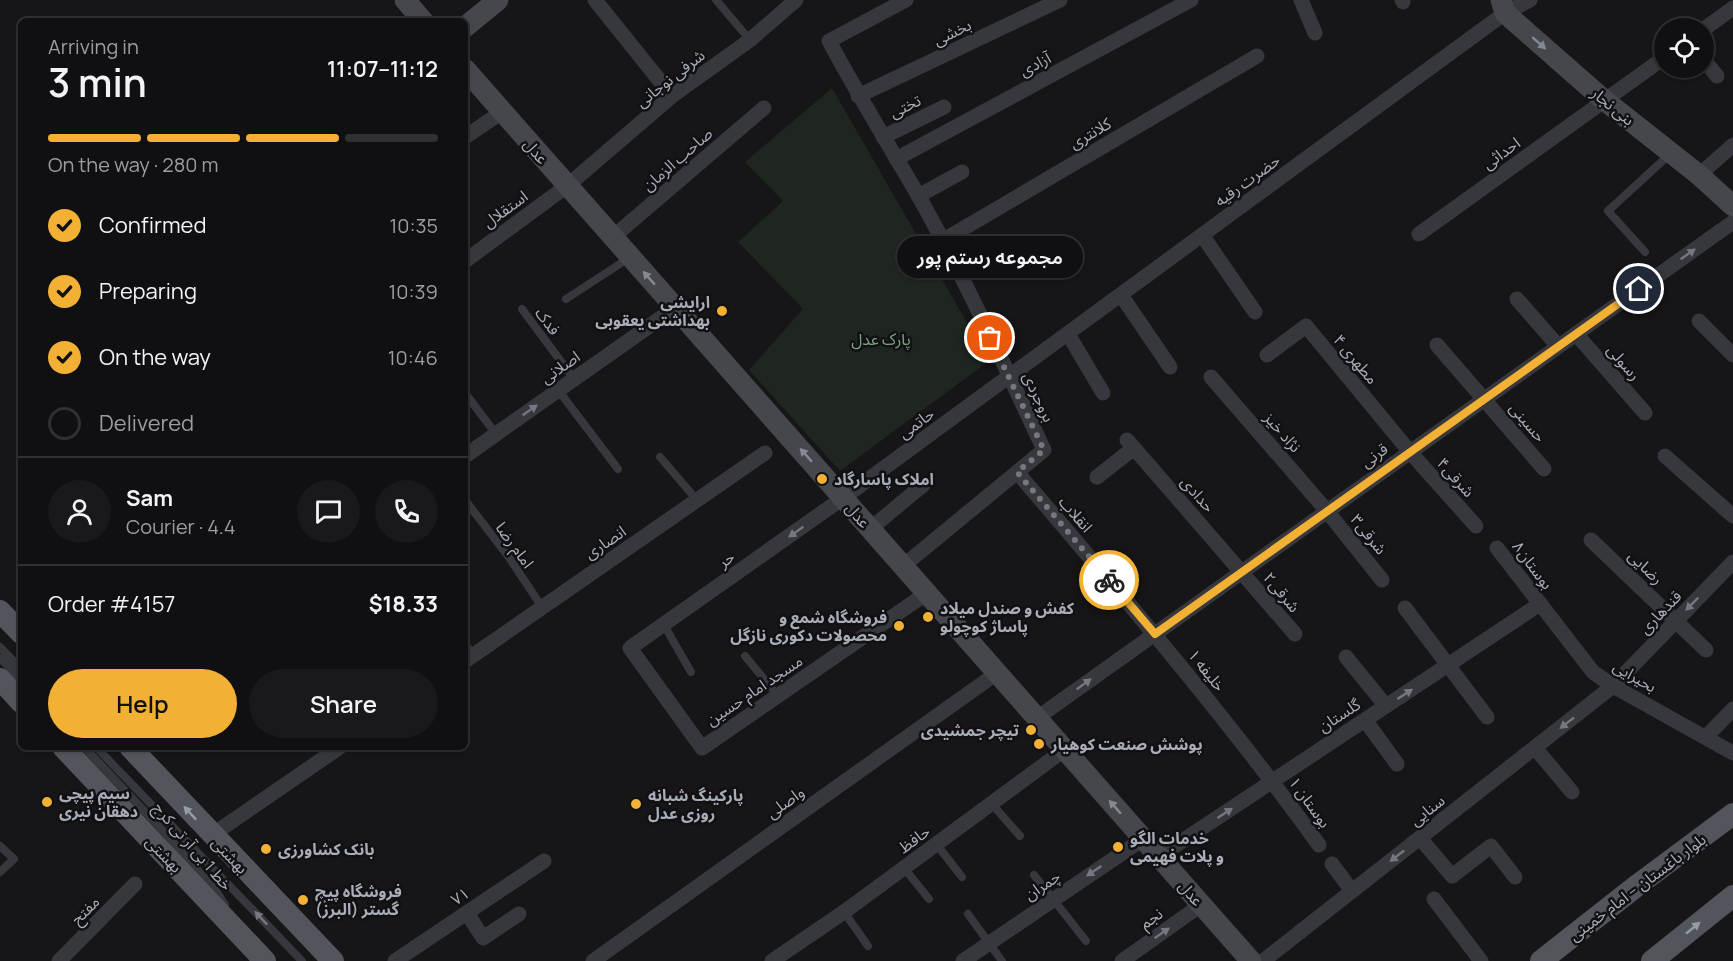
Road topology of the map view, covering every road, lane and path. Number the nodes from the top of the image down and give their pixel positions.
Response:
1 (405, 0) edge
2 (498, 0) edge
3 (595, 0) edge
4 (716, 0) edge
5 (796, 0) edge
6 (906, 0) edge
7 (1060, 0) edge
8 (1191, 0) edge
9 (1301, 0) edge
10 (1530, 0) edge
11 (1503, 7) edge
12 (1733, 8) edge
13 (420, 18) edge
14 (1714, 22) edge
15 (468, 25) edge
16 (1315, 33) dead end
17 (750, 40) junction
18 (1257, 56) dead end
19 (1654, 65) edge
20 (468, 72) edge
21 (1714, 72) edge
22 (1717, 76) dead end
23 (664, 86) dead end
24 (858, 96) junction
25 (1604, 100) junction
26 (944, 107) dead end
27 (764, 108) dead end
28 (502, 112) junction
29 (468, 135) edge
30 (883, 137) junction
31 (1733, 145) edge
32 (1671, 153) junction
33 (896, 159) junction
34 (962, 172) dead end
35 (1699, 175) junction
36 (567, 186) junction
37 (918, 196) junction
38 (1733, 206) edge
39 (1733, 222) edge
40 (1419, 234) dead end
41 (1202, 235) junction
42 (613, 237) junction
43 (942, 241) junction
44 (1645, 252) dead end
45 (631, 257) junction
46 (468, 259) edge
47 (1121, 295) junction
48 (566, 299) dead end
49 (1517, 299) dead end
50 (675, 308) junction
51 (522, 309) dead end
52 (1255, 312) dead end
53 (1699, 321) dead end
54 (1068, 334) junction
55 (1576, 334) junction
56 (1437, 345) dead end
57 (1558, 346) junction
58 (1267, 355) dead end
59 (1733, 355) edge
60 (1170, 367) dead end
61 (1010, 376) junction
62 (1211, 377) dead end
63 (574, 379) junction
64 (558, 390) junction
65 (1103, 393) dead end
66 (468, 397) edge
67 (1485, 399) junction
68 (1646, 413) dead end
69 (496, 434) junction
70 (1410, 452) junction
71 (765, 453) dead end
72 (468, 454) edge
73 (1665, 456) dead end
74 (660, 457) dead end
75 (618, 469) dead end
76 (1544, 470) dead end
77 (1017, 472) junction
78 (1097, 477) dead end
79 (923, 485) dead end
80 (843, 498) junction
81 (697, 500) junction
82 (468, 504) edge
83 (1327, 511) junction
84 (1733, 516) edge
85 (1476, 526) dead end
86 (870, 529) junction
87 (1591, 540) dead end
88 (1497, 548) dead end
89 (1733, 562) edge
90 (903, 566) junction
91 (1242, 572) junction
92 (1382, 580) dead end
93 (927, 593) junction
94 (1540, 604) junction
95 (542, 607) junction
96 (1405, 608) dead end
97 (0, 611) edge
98 (1677, 621) junction
99 (664, 625) junction
100 (18, 630) edge
101 (1155, 634) junction
102 (1295, 634) dead end
103 (0, 647) edge
104 (630, 648) joint
105 (1706, 650) dead end
106 (468, 653) edge
107 (745, 656) dead end
108 (1346, 657) dead end
109 (0, 658) edge
110 (1449, 665) junction
111 (18, 666) edge
112 (692, 672) dead end
113 (997, 673) junction
114 (18, 678) edge
115 (0, 679) edge
116 (1613, 686) junction
117 (778, 696) junction
118 (18, 699) edge
119 (1386, 706) junction
120 (1733, 709) edge
121 (1487, 717) dead end
122 (1037, 718) junction
123 (1365, 720) junction
124 (1706, 737) junction
125 (1535, 748) junction
126 (66, 750) edge
127 (87, 750) edge
128 (99, 750) edge
129 (133, 750) edge
130 (336, 750) edge
131 (1064, 750) junction
132 (1733, 753) edge
133 (1398, 764) dead end
134 (1273, 781) junction
135 (1572, 792) dead end
136 (992, 804) junction
137 (1733, 814) edge
138 (212, 835) junction
139 (1020, 836) dead end
140 (1420, 838) junction
141 (1143, 839) junction
142 (936, 845) junction
143 (1319, 845) dead end
144 (0, 846) edge
145 (1158, 856) junction
146 (544, 861) dead end
147 (1332, 864) dead end
148 (904, 868) junction
149 (0, 872) edge
150 (1034, 875) dead end
151 (962, 877) dead end
152 (1515, 877) dead end
153 (135, 884) dead end
154 (1352, 891) junction
155 (1733, 896) edge
156 (929, 899) dead end
157 (1053, 899) junction
158 (1434, 899) dead end
159 (1202, 905) junction
160 (844, 912) junction
161 (467, 913) junction
162 (519, 914) dead end
163 (968, 914) dead end
164 (1086, 941) dead end
165 (248, 942) junction
166 (989, 943) junction
167 (867, 946) dead end
168 (777, 957) edge
169 (59, 961) edge
170 (265, 961) edge
171 (302, 961) edge
172 (333, 961) edge
173 (395, 961) edge
174 (593, 961) edge
175 (963, 961) edge
176 (1002, 961) edge
177 (1122, 961) edge
178 (1251, 961) edge
179 (1263, 961) edge
180 (1481, 961) edge
181 (1541, 961) edge
182 (1652, 961) edge

1 - 13 street
2 - 15 street
3 - 23 street
4 - 17 lane
5 - 17 street, شرفی نوجانی
6 - 24 street, بروجردی
7 - 24 street, بخشی
8 - 33 street, آزادی
9 - 16 street
10 - 11 street, حضرت رقیه
11 -> 25 street, بنی نجار
11 - 41 street, حضرت رقیه
12 - 14 street
17 - 36 street, شرفی نوجانی
18 - 43 street, کلانتری
19 - 25 street, احداثی
20 - 28 street, عدل
21 - 22 street
24 - 30 street, بروجردی
25 - 32 street, بنی نجار
25 - 40 street, احداثی
26 - 30 street, تختی
27 - 42 street, صاحب الزمان
28 - 29 street
28 - 36 street, عدل
30 - 33 street, بروجردی
31 - 35 street
32 - 35 street, بنی نجار
32 - 44 lane
33 - 37 street, بروجردی
34 - 37 street
35 - 38 street, بنی نجار
36 - 42 street, عدل
36 - 46 street, استقلال
37 - 43 street, بروجردی
55 -> 39 street, قرنی
41 - 47 street, حضرت رقیه
41 - 52 street
42 - 45 street, عدل
43 - 61 street, بروجردی
45 - 48 lane
50 -> 45 street, عدل
47 - 54 street, حضرت رقیه
47 - 60 street
49 - 57 street
50 - 63 street, اصلانی
80 -> 50 street, عدل
51 - 63 lane, فدک
53 - 59 street
54 - 61 street, حضرت رقیه
54 - 65 street
55 - 57 street, قرنی
55 - 68 street, رسولی
56 - 67 street, حسینی
57 - 67 street, قرنی
58 - 70 street, مطهری ۴
61 - 77 street, بروجردی
61 - 80 street, حاتمی
62 - 83 street, نژاد خیز
63 - 64 street, اصلانی
69 -> 64 street, اصلانی
64 - 75 lane
66 - 69 lane
67 - 70 street, قرنی
67 - 76 street, حسینی
69 - 72 street, اصلانی
70 - 83 street, قرنی
70 - 85 street, ۴شرقی
71 - 81 street, انصاری
73 - 84 street
74 - 81 lane
77 - 90 street, بروجردی
77 - 101 street, انقلاب
78 - 91 street, حدادی
79 - 86 street
80 - 86 street, عدل
80 -> 99 street, حر
81 - 95 street, انصاری
82 - 95 lane, امام رضا
83 - 91 street, قرنی
83 - 92 street, ۳شرقی
86 - 90 street, عدل
87 - 98 street, رضایی
88 - 94 street, بوستان۸
89 -> 98 street, قندهاری
90 - 93 street, عدل
91 - 101 street, قرنی
91 - 102 street, ۲شرقی
93 - 113 street, عدل
93 - 117 street, مسجد امام حسین
94 - 110 street, گلستان
94 - 116 street, بحیرایی
95 - 106 street, انصاری
96 - 110 street
97 - 100 main road
98 - 105 street, رضایی
98 - 116 street, قندهاری
99 - 104 street, حر
99 - 112 lane
122 -> 101 street, قرنی
101 - 134 street, خلیفه ۱
103 - 111 lane
104 - 117 street, مسجد امام حسین
107 - 117 lane
108 - 119 street
109 - 114 lane
119 -> 110 street, گلستان
110 - 121 street
113 - 122 street, عدل
113 - 174 street, واصلی
115 - 118 main road
116 - 124 street, بحیرایی
116 -> 125 street, سنایی
119 - 123 street, گلستان
120 - 124 street
122 - 131 street, عدل
123 - 133 street
123 - 134 street, گلستان
124 - 132 street, بحیرایی
125 - 135 street
125 - 140 street, سنایی
126 - 165 main road, بهشتی
127 - 165 lane, خط 1 بی آر تی کرج
171 -> 128 lane, خط 1 بی آر تی کرج
138 -> 129 main road, بهشتى
130 - 138 street
131 - 136 street, حافظ
141 -> 131 street, عدل
134 - 143 street, بوستان ۱
145 -> 134 street, گلستان
136 - 139 lane
136 - 142 street, حافظ
137 - 181 main road, بلوار باغستان -- امام خمینی
138 - 172 main road, بهشتى
140 - 152 street
140 -> 154 street, سنایی
141 - 145 street, عدل
141 -> 157 street, چمران
142 - 148 street, حافظ
142 - 151 lane
144 - 149 lane
145 - 159 street, عدل
146 - 161 street, ۷۱
147 - 154 street
148 - 156 lane
148 - 160 street, حافظ
150 - 157 lane
153 - 169 street, مفتح
154 - 179 street, سنایی
182 -> 155 main road
157 - 164 lane
157 - 166 street, چمران
158 - 180 street
177 -> 159 street, نجم
159 - 178 street, عدل
160 - 167 lane
160 - 168 street, حافظ
161 - 162 street
161 - 173 street, ۷۱
163 - 166 lane
165 - 170 main road, بهشتی
166 - 175 street, چمران
166 - 176 lane

